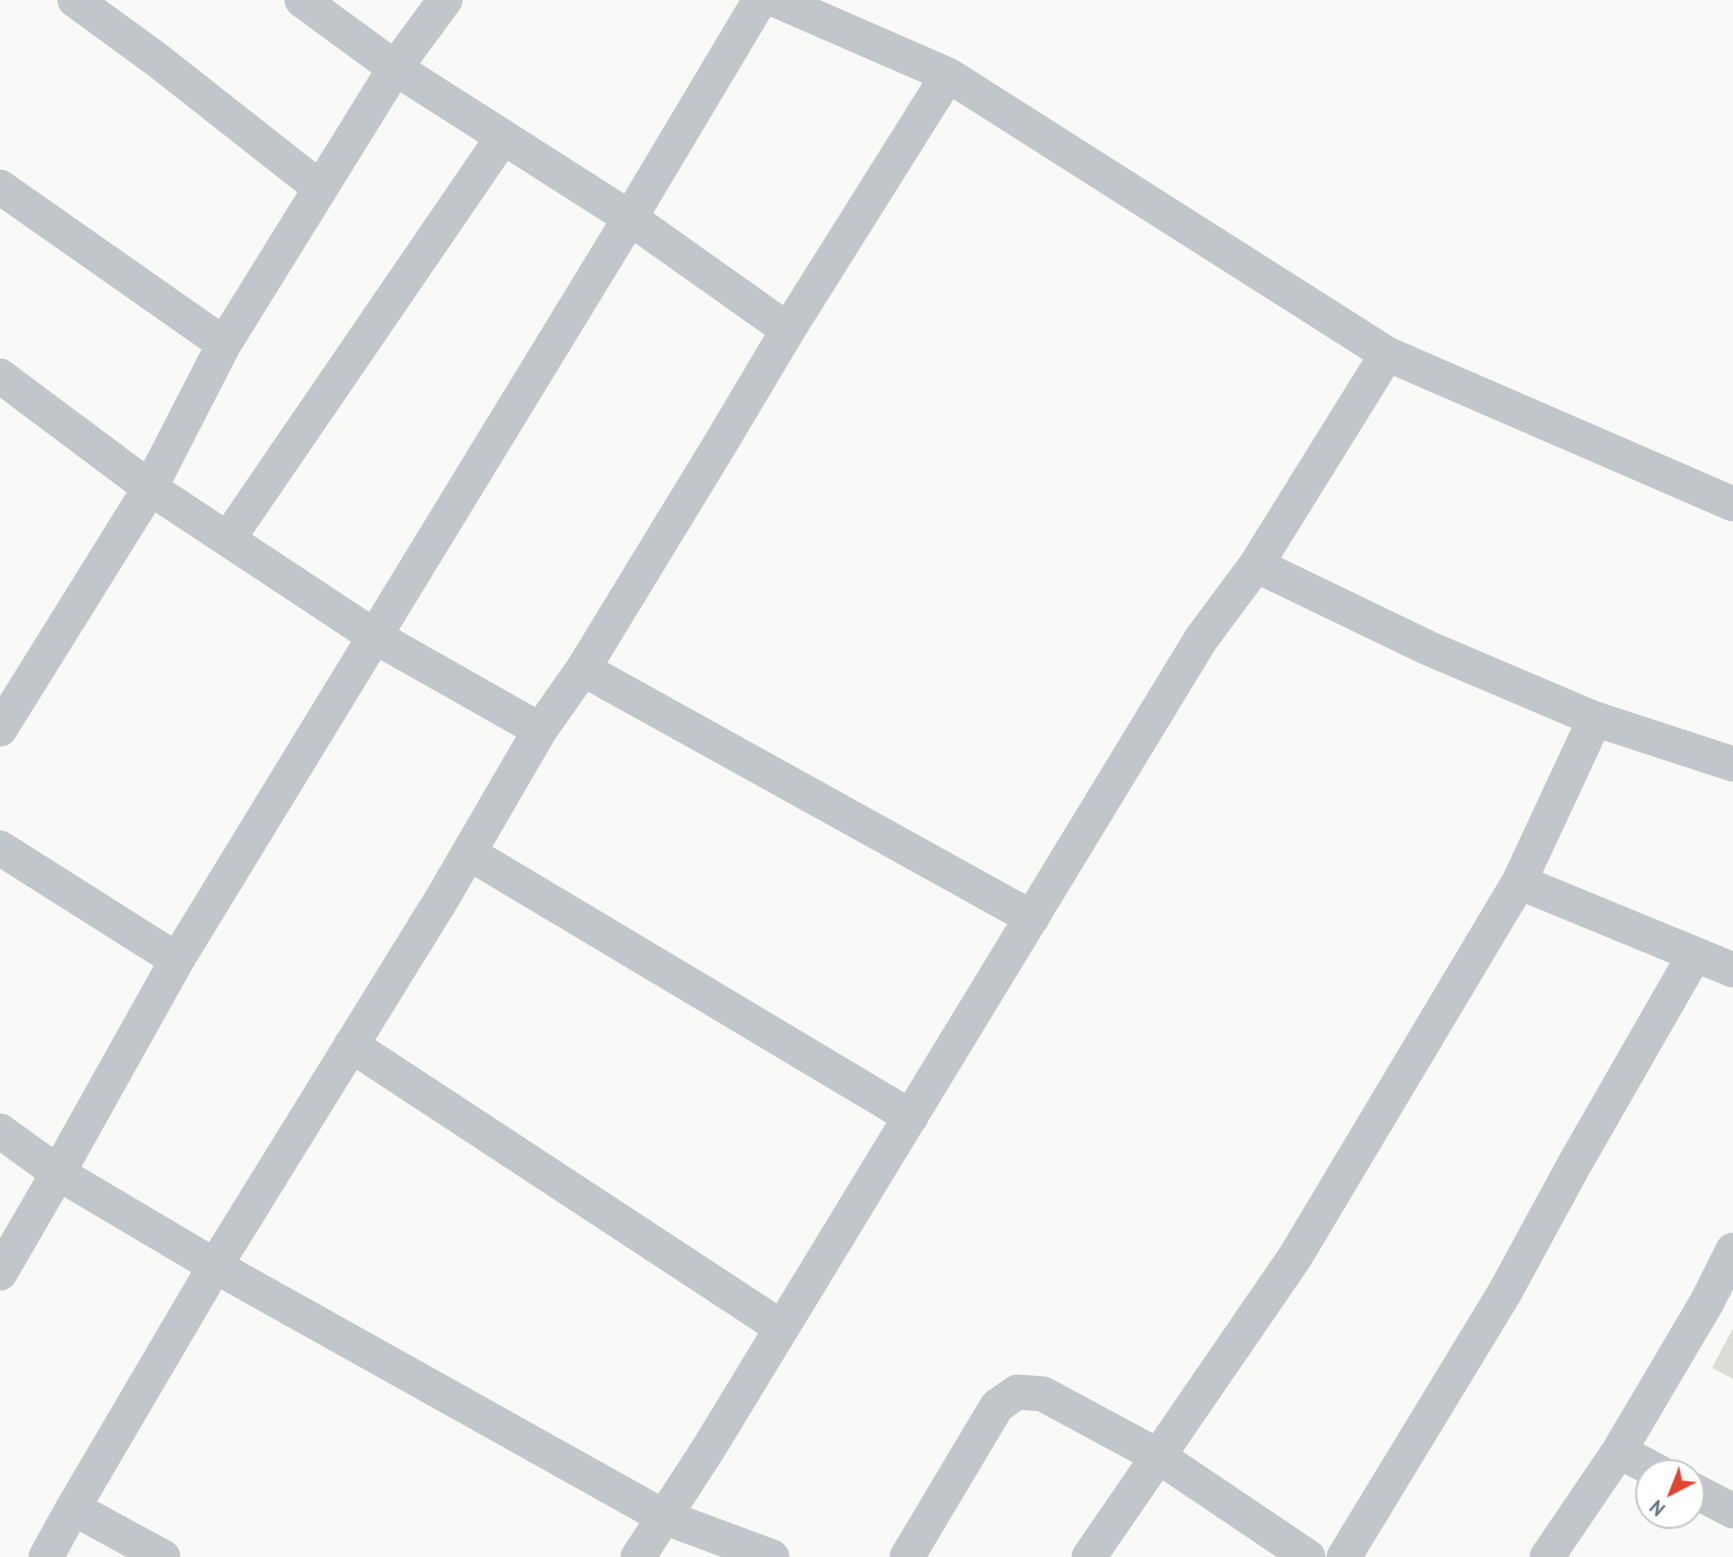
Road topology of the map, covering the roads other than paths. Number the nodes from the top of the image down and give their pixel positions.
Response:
1 (75, 0) edge
2 (302, 0) edge
3 (445, 0) edge
4 (760, 0) edge
5 (776, 0) edge
6 (395, 68) junction
7 (948, 75) junction
8 (503, 137) junction
9 (0, 187) edge
10 (320, 188) junction
11 (630, 218) junction
12 (788, 330) junction
13 (224, 344) junction
14 (1387, 354) junction
15 (1, 379) edge
16 (150, 488) junction
17 (1733, 504) edge
18 (228, 539) junction
19 (1256, 565) junction
20 (374, 636) junction
21 (583, 669) junction
22 (1595, 719) junction
23 (0, 729) edge
24 (540, 730) junction
25 (1733, 764) edge
26 (0, 849) edge
27 (469, 853) junction
28 (1519, 882) junction
29 (1032, 918) junction
30 (1695, 954) junction
31 (177, 960) junction
32 (1733, 970) edge
33 (351, 1045) junction
34 (911, 1117) junction
35 (0, 1131) edge
36 (58, 1174) junction
37 (1733, 1250) edge
38 (215, 1266) junction
39 (0, 1273) edge
40 (782, 1328) junction
41 (1619, 1451) junction
42 (1158, 1456) junction
43 (1635, 1460) edge
44 (1705, 1496) edge
45 (73, 1508) junction
46 (1733, 1511) edge
47 (664, 1517) junction
48 (46, 1557) edge
49 (163, 1557) edge
50 (638, 1557) edge
51 (772, 1557) edge
52 (907, 1557) edge
53 (1089, 1557) edge
54 (1308, 1557) edge
55 (1344, 1557) edge
56 (1547, 1557) edge

1 - 10 street
2 - 6 street
3 - 6 street
4 - 11 street
5 - 7 street
6 - 8 street
6 - 10 street
7 - 12 street
7 - 14 street
8 - 11 street
8 - 18 street
9 - 13 street
10 - 13 street
11 - 12 street
11 - 20 street
12 - 21 street
13 - 16 street
14 - 17 street
14 - 19 street
15 - 16 street
16 - 18 street
16 - 23 street
18 - 20 street
19 - 22 street
19 - 29 street
20 - 24 street
20 - 31 street
21 - 24 street
21 - 29 street
22 - 25 street
22 - 28 street
24 - 27 street
26 - 31 street
27 - 33 street
27 - 34 street
28 - 30 street
28 - 42 street
29 - 34 street
30 - 32 street
30 - 55 street
31 - 36 street
33 - 38 street
33 - 40 street
34 - 40 street
35 - 36 street
36 - 38 street
36 - 39 street
37 - 41 street
38 - 45 street
38 - 47 street
40 - 47 street
41 - 43 street
41 - 56 street
42 - 52 street
42 - 53 street
42 - 54 street
44 - 46 street
45 - 48 street
45 - 49 street
47 - 50 street
47 - 51 street

